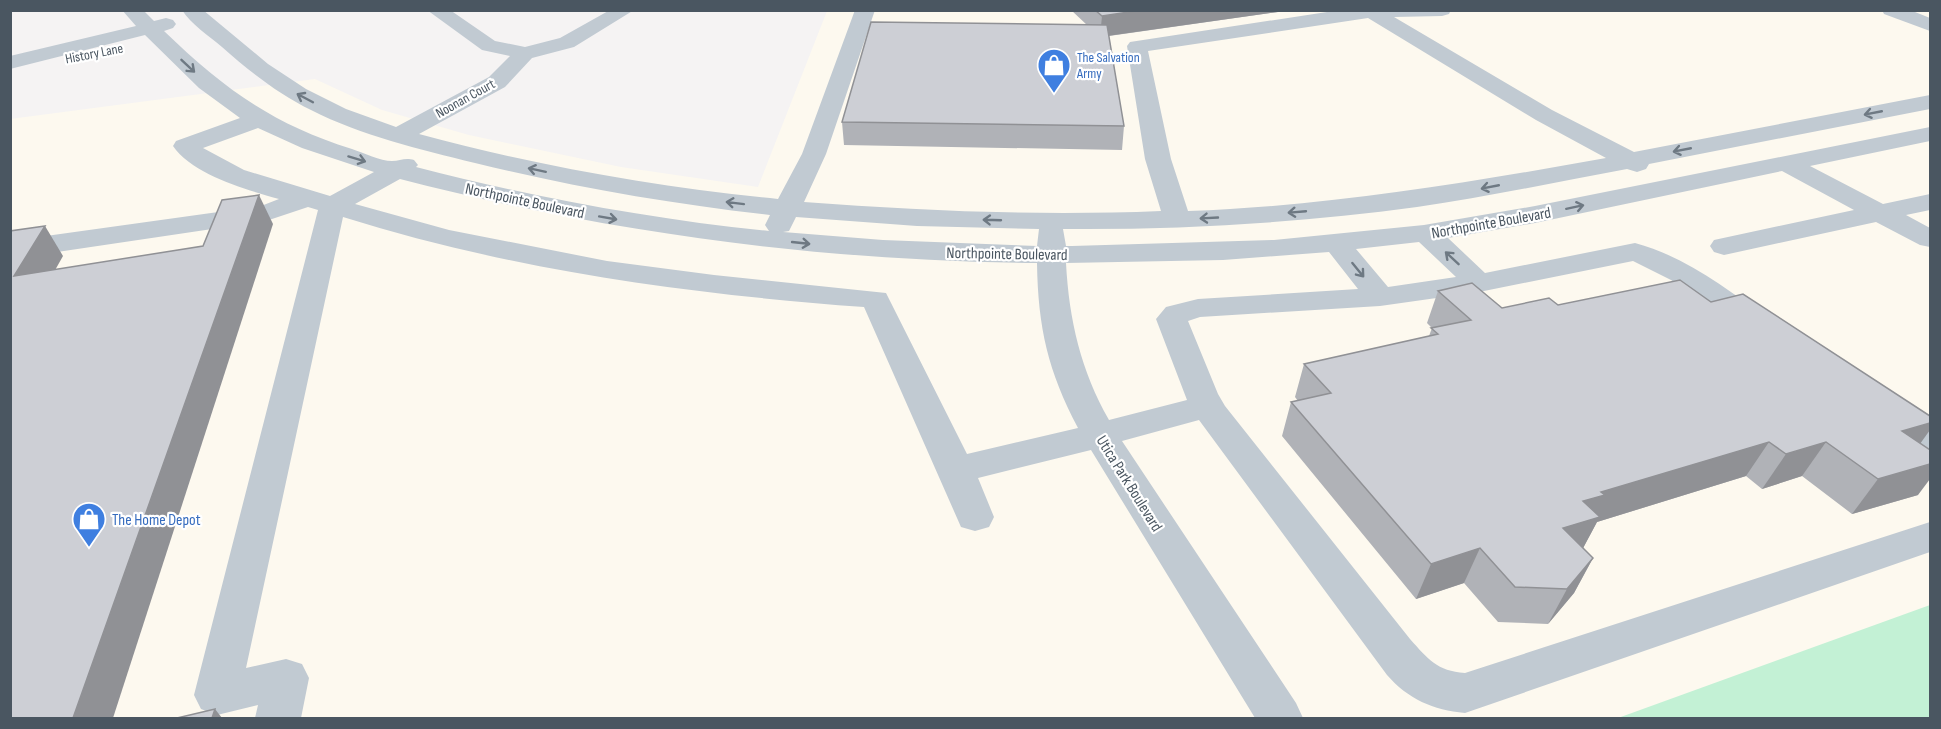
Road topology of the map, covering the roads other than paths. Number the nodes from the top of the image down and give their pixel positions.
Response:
1 (436, 10) edge
2 (625, 10) edge
3 (865, 10) edge
4 (1442, 10) edge
5 (1891, 10) edge
6 (1372, 12) junction
7 (198, 16) edge
8 (1930, 25) edge
9 (147, 26) edge
10 (525, 53) junction
11 (19, 61) edge
12 (1930, 102) edge
13 (259, 119) junction
14 (1930, 134) edge
15 (399, 135) junction
16 (438, 146) junction
17 (1630, 160) junction
18 (1785, 164) junction
19 (395, 170) junction
20 (1646, 192) junction
21 (319, 202) junction
22 (1930, 202) edge
23 (789, 208) junction
24 (1883, 214) junction
25 (1177, 220) junction
26 (1051, 221) junction
27 (1426, 233) junction
28 (718, 234) junction
29 (1930, 239) edge
30 (770, 240) junction
31 (1336, 243) junction
32 (1724, 246) dead end
33 (10, 250) edge
34 (1051, 254) junction
35 (682, 280) junction
36 (1479, 283) junction
37 (1380, 297) junction
38 (1783, 342) edge
39 (1862, 394) edge
40 (1208, 406) junction
41 (1099, 434) junction
42 (1930, 439) edge
43 (956, 470) junction
44 (975, 517) dead end
45 (1930, 537) edge
46 (278, 718) edge
47 (1280, 718) edge

1 - 10 street
2 - 10 street
3 - 23 street
4 - 6 street
5 - 8 street
6 - 17 street
6 - 25 street
7 - 9 street, History Lane
15 -> 7 street, Northpointe Boulevard
9 - 11 street, History Lane
9 -> 13 street, Northpointe Boulevard
10 - 15 street, Noonan Court
12 -> 17 street, Northpointe Boulevard
13 -> 19 street, Northpointe Boulevard
13 - 21 street
14 - 18 street, Northpointe Boulevard
15 - 16 street, Northpointe Boulevard
16 - 19 street
23 -> 16 street, Northpointe Boulevard
17 - 20 street
17 -> 25 street, Northpointe Boulevard
18 - 20 street, Northpointe Boulevard
18 - 24 street
19 - 21 street
19 -> 28 street, Northpointe Boulevard
27 -> 20 street, Northpointe Boulevard
21 - 33 street
21 - 35 street
21 - 46 street
22 - 24 street
26 -> 23 street, Northpointe Boulevard
23 - 30 street
24 - 29 street
24 - 32 street
25 - 26 street, Northpointe Boulevard
26 - 34 street, Utica Park Boulevard
27 - 31 street, Northpointe Boulevard
36 -> 27 street
28 - 30 street, Northpointe Boulevard
28 - 35 street
30 -> 34 street, Northpointe Boulevard
31 - 34 street, Northpointe Boulevard
31 -> 37 street
34 - 41 street, Utica Park Boulevard
35 - 43 street
36 - 37 street
36 - 38 street
37 - 40 street
39 - 42 street
40 - 41 street
40 - 45 street
41 - 43 street
41 - 47 street, Utica Park Boulevard
43 - 44 street

